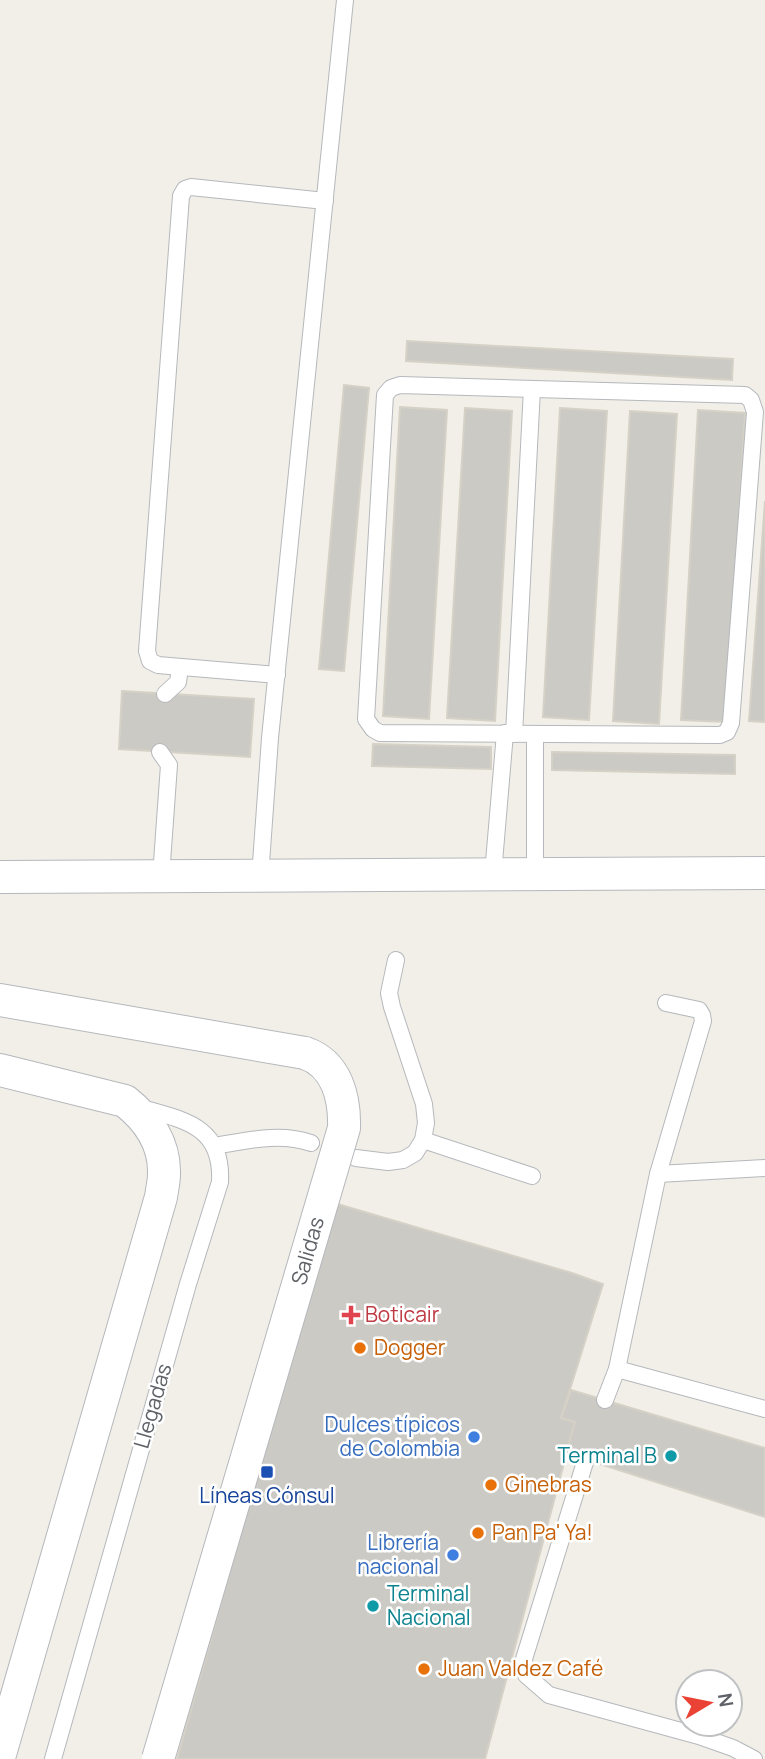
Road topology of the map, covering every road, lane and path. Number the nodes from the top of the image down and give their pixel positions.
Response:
1 (345, 0) edge
2 (325, 201) junction
3 (532, 389) junction
4 (277, 675) junction
5 (182, 681) junction
6 (165, 694) dead end
7 (509, 733) junction
8 (534, 734) junction
9 (170, 756) dead end
10 (535, 873) junction
11 (765, 873) edge
12 (493, 874) junction
13 (161, 876) junction
14 (0, 877) edge
15 (260, 877) junction
16 (396, 960) dead end
17 (0, 1000) edge
18 (666, 1003) dead end
19 (0, 1070) edge
20 (130, 1105) junction
21 (423, 1140) junction
22 (311, 1143) dead end
23 (214, 1146) junction
24 (356, 1158) dead end
25 (765, 1168) edge
26 (658, 1174) junction
27 (532, 1176) dead end
28 (617, 1368) junction
29 (605, 1400) dead end
30 (765, 1409) edge
31 (586, 1459) dead end
32 (0, 1754) edge
33 (53, 1759) edge
34 (158, 1759) edge
35 (754, 1759) edge

1 - 2 lane
2 - 4 lane
2 - 5 lane
3 - 7 lane
3 - 7 lane
3 - 8 lane
4 - 5 lane
4 - 15 lane
5 - 6 lane
7 - 8 lane
7 - 12 lane
8 - 10 lane
9 - 13 lane
10 - 11 street
10 - 12 street
12 - 15 street
13 - 14 street
13 - 15 street
16 - 21 lane
17 - 34 street, Salidas, bridge
18 - 26 lane
19 - 20 street
20 - 23 lane
20 - 32 street
21 - 24 lane
21 - 27 lane
22 - 23 lane
23 - 33 lane, Llegadas
25 - 26 lane
26 - 28 lane
28 - 29 lane
28 - 30 lane
31 - 35 lane

